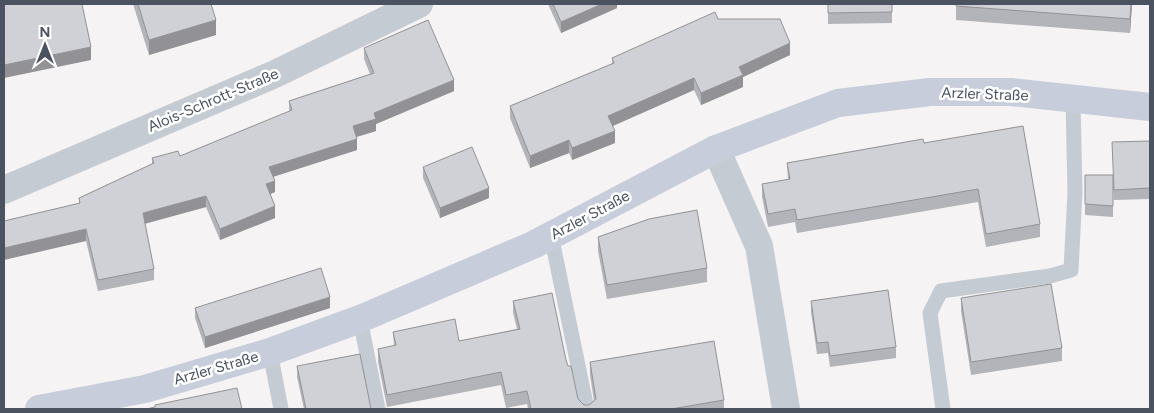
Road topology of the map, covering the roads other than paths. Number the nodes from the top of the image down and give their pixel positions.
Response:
1 (419, 4) edge
2 (1073, 100) junction
3 (1150, 107) edge
4 (716, 149) junction
5 (4, 190) edge
6 (551, 236) junction
7 (360, 319) junction
8 (270, 352) junction
9 (39, 409) edge
10 (282, 409) edge
11 (378, 409) edge
12 (587, 409) edge
13 (786, 409) edge
14 (943, 409) edge

1 - 5 street, Alois-Schrott-Straße
2 - 3 main road, Arzler Straße
2 - 4 main road, Arzler Straße
2 - 14 lane
4 - 6 main road, Arzler Straße
4 - 13 street
6 - 7 main road, Arzler Straße
6 - 12 lane
7 - 8 main road, Arzler Straße
7 - 11 lane
8 - 9 main road, Arzler Straße
8 - 10 lane

